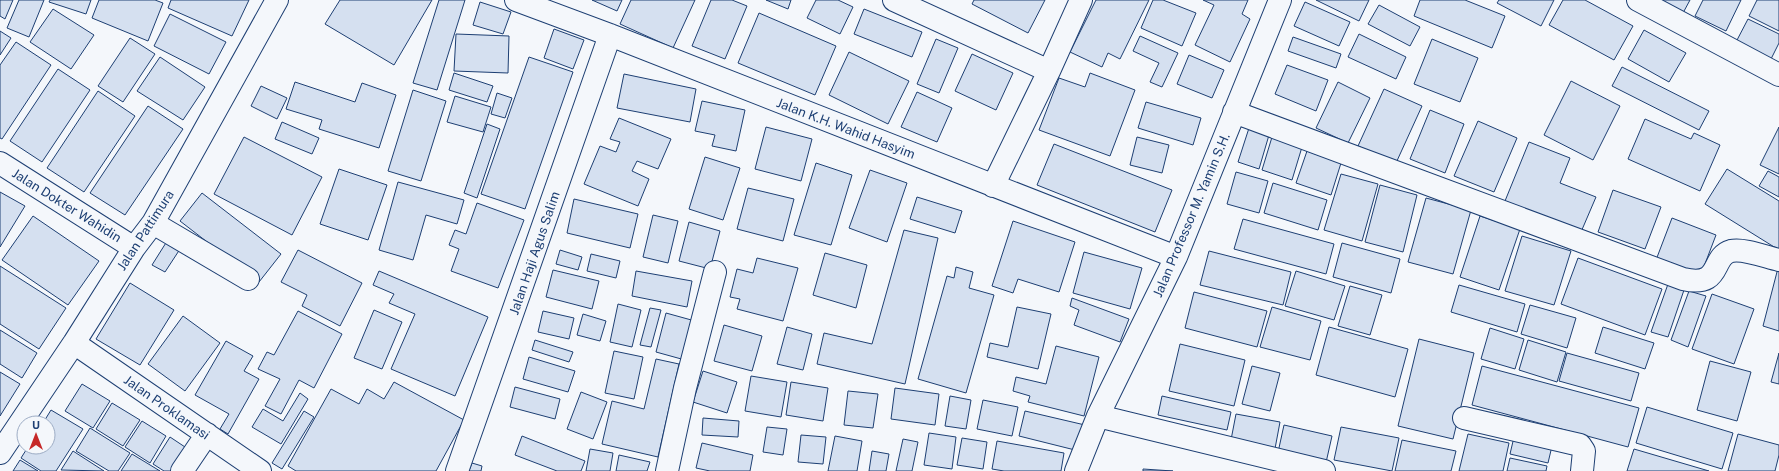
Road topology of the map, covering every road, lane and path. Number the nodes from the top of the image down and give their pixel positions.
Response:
1 (277, 0) edge
2 (516, 0) edge
3 (894, 0) edge
4 (1081, 0) edge
5 (1280, 0) edge
6 (1638, 0) edge
7 (610, 36) junction
8 (1049, 71) junction
9 (1779, 75) edge
10 (1234, 112) junction
11 (0, 163) edge
12 (993, 186) junction
13 (153, 223) junction
14 (134, 248) junction
15 (1176, 257) junction
16 (1779, 260) edge
17 (715, 272) dead end
18 (248, 279) dead end
19 (74, 343) junction
20 (1098, 416) junction
21 (1464, 418) dead end
22 (207, 434) junction
23 (0, 453) edge
24 (182, 471) edge
25 (260, 471) edge
26 (457, 471) edge
27 (667, 471) edge
28 (1076, 471) edge
29 (1324, 471) edge
30 (1582, 471) edge

1 - 13 street, Jalan Pattimura
2 - 7 street, Jalan K.H. Wahid Hasyim
3 - 8 street
4 - 8 street
5 - 10 street, Jalan Professor M. Yamin S.H.
6 - 9 street
7 - 12 street, Jalan K.H. Wahid Hasyim
7 - 26 street, Jalan Haji Agus Salim
8 - 12 street
10 - 15 street, Jalan Professor M. Yamin S.H.
10 - 16 street
11 - 14 street, Jalan Dokter Wahidin
12 - 15 street, Jalan K.H. Wahid Hasyim
13 - 14 street, Jalan Pattimura
13 - 18 street
14 - 19 street, Jalan Pattimura
15 - 20 street, Jalan Professor M. Yamin S.H.
17 - 27 street
19 - 22 street, Jalan Proklamasi
19 - 23 street, Jalan Pattimura
20 - 28 street, Jalan Professor M. Yamin S.H.
20 - 29 street
21 - 30 street
22 - 24 street
22 - 25 street, Jalan Proklamasi

